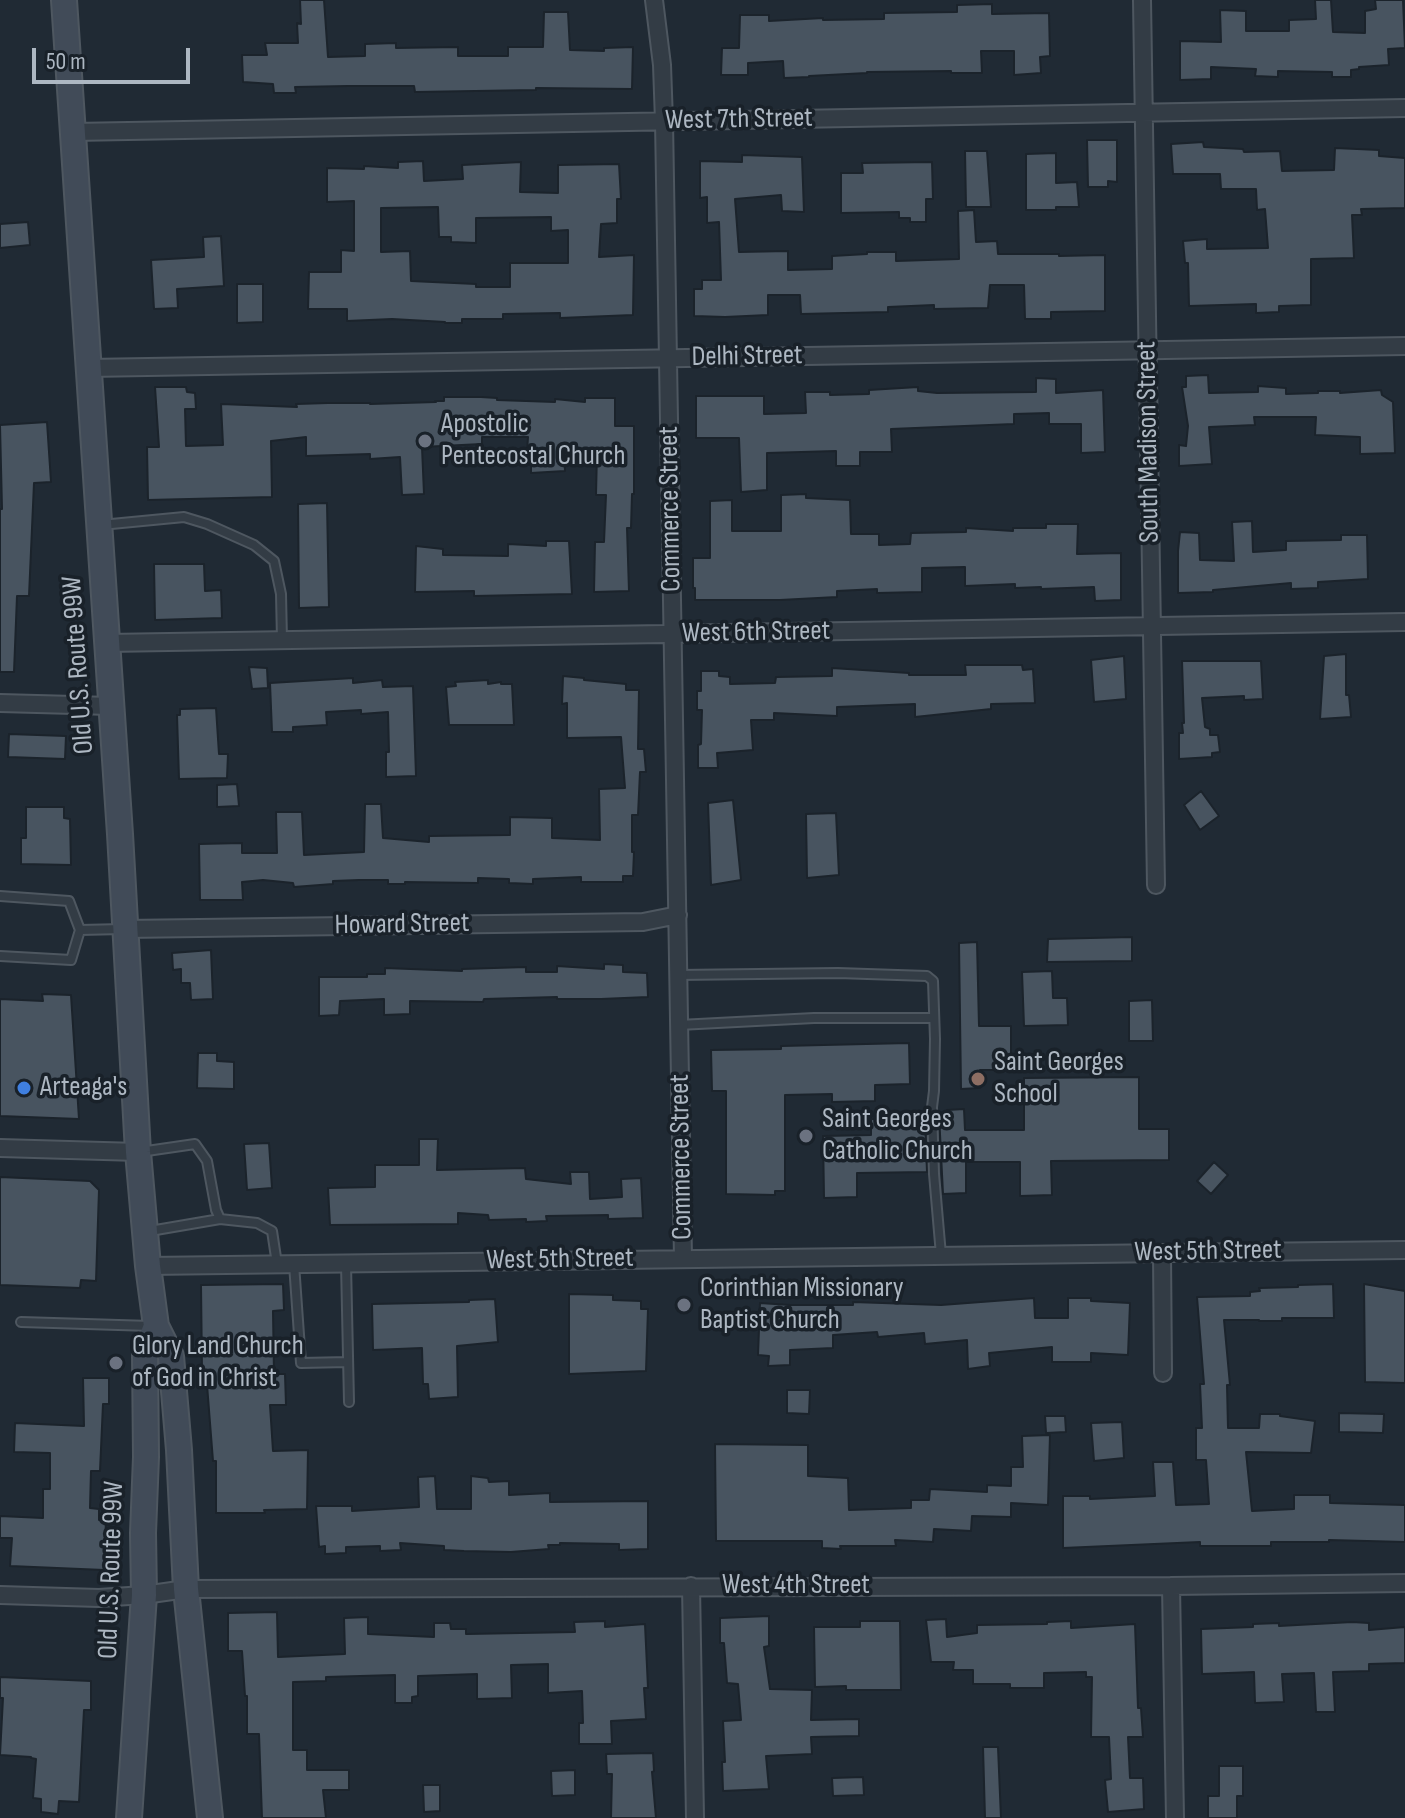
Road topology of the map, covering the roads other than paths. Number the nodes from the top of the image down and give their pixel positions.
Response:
1 (64, 0) edge
2 (654, 0) edge
3 (1142, 0) edge
4 (1405, 108) edge
5 (1143, 113) junction
6 (664, 121) junction
7 (73, 132) junction
8 (1405, 346) edge
9 (1147, 350) junction
10 (669, 358) junction
11 (88, 368) junction
12 (100, 526) junction
13 (1405, 622) edge
14 (1153, 626) junction
15 (673, 634) junction
16 (282, 640) junction
17 (107, 643) junction
18 (0, 703) edge
19 (111, 706) junction
20 (1156, 885) dead end
21 (0, 896) edge
22 (678, 915) junction
23 (125, 929) junction
24 (80, 930) junction
25 (0, 956) edge
26 (678, 975) junction
27 (934, 1018) junction
28 (679, 1025) junction
29 (0, 1148) edge
30 (138, 1152) junction
31 (220, 1219) junction
32 (145, 1232) junction
33 (1405, 1250) edge
34 (1162, 1253) junction
35 (941, 1255) junction
36 (683, 1258) junction
37 (346, 1263) junction
38 (286, 1264) junction
39 (148, 1266) junction
40 (21, 1322) dead end
41 (156, 1326) junction
42 (348, 1362) junction
43 (1163, 1373) dead end
44 (349, 1402) dead end
45 (1405, 1583) edge
46 (691, 1586) junction
47 (1171, 1586) junction
48 (186, 1589) junction
49 (0, 1595) edge
50 (144, 1595) junction
51 (129, 1818) edge
52 (210, 1818) edge
53 (695, 1818) edge
54 (1175, 1818) edge

1 - 7 main road, Old U.S. Route 99W
2 - 6 street, Commerce Street
3 - 5 street, South Madison Street
4 - 5 street, West 7th Street
5 - 6 street, West 7th Street
5 - 9 street, South Madison Street
6 - 7 street, West 7th Street
6 - 10 street, Commerce Street
7 - 11 main road, Old U.S. Route 99W
8 - 9 street, Delhi Street
9 - 10 street, Delhi Street
9 - 14 street, South Madison Street
10 - 11 street, Delhi Street
10 - 15 street, Commerce Street
11 - 12 main road, Old U.S. Route 99W
12 - 16 lane
12 - 17 main road, Old U.S. Route 99W
13 - 14 street, West 6th Street
14 - 15 street, West 6th Street
14 - 20 street, South Madison Street
15 - 16 street, West 6th Street
15 - 22 street, Commerce Street
16 - 17 street, West 6th Street
17 - 19 main road, Old U.S. Route 99W
18 - 19 street
19 - 23 main road, Old U.S. Route 99W
21 - 24 lane
22 - 23 street, Howard Street
22 - 26 street, Commerce Street
23 - 24 lane
23 - 30 main road, Old U.S. Route 99W
24 - 25 lane
26 - 27 lane
26 - 28 street, Commerce Street
27 - 28 lane
27 - 35 lane
28 - 36 street, Commerce Street
29 - 30 street
30 - 31 lane
30 - 32 main road, Old U.S. Route 99W
31 - 32 lane
31 - 38 lane
32 - 39 main road, Old U.S. Route 99W
33 - 34 street, West 5th Street
34 - 35 street, West 5th Street
34 - 43 street
35 - 36 street, West 5th Street
36 - 37 street, West 5th Street
37 - 38 street, West 5th Street
37 - 42 lane
38 - 39 street, West 5th Street
38 - 42 lane
39 - 41 main road, Old U.S. Route 99W
40 - 41 lane
41 - 48 main road, Old U.S. Route 99W
41 - 50 main road, Old U.S. Route 99W
42 - 44 lane
45 - 47 street, West 4th Street
46 - 47 street, West 4th Street
46 - 48 street, West 4th Street
46 - 53 street
47 - 54 street
48 - 50 street, West 4th Street
48 - 52 main road, Old U.S. Route 99W
49 - 50 street, West 4th Street
50 - 51 main road, Old U.S. Route 99W

